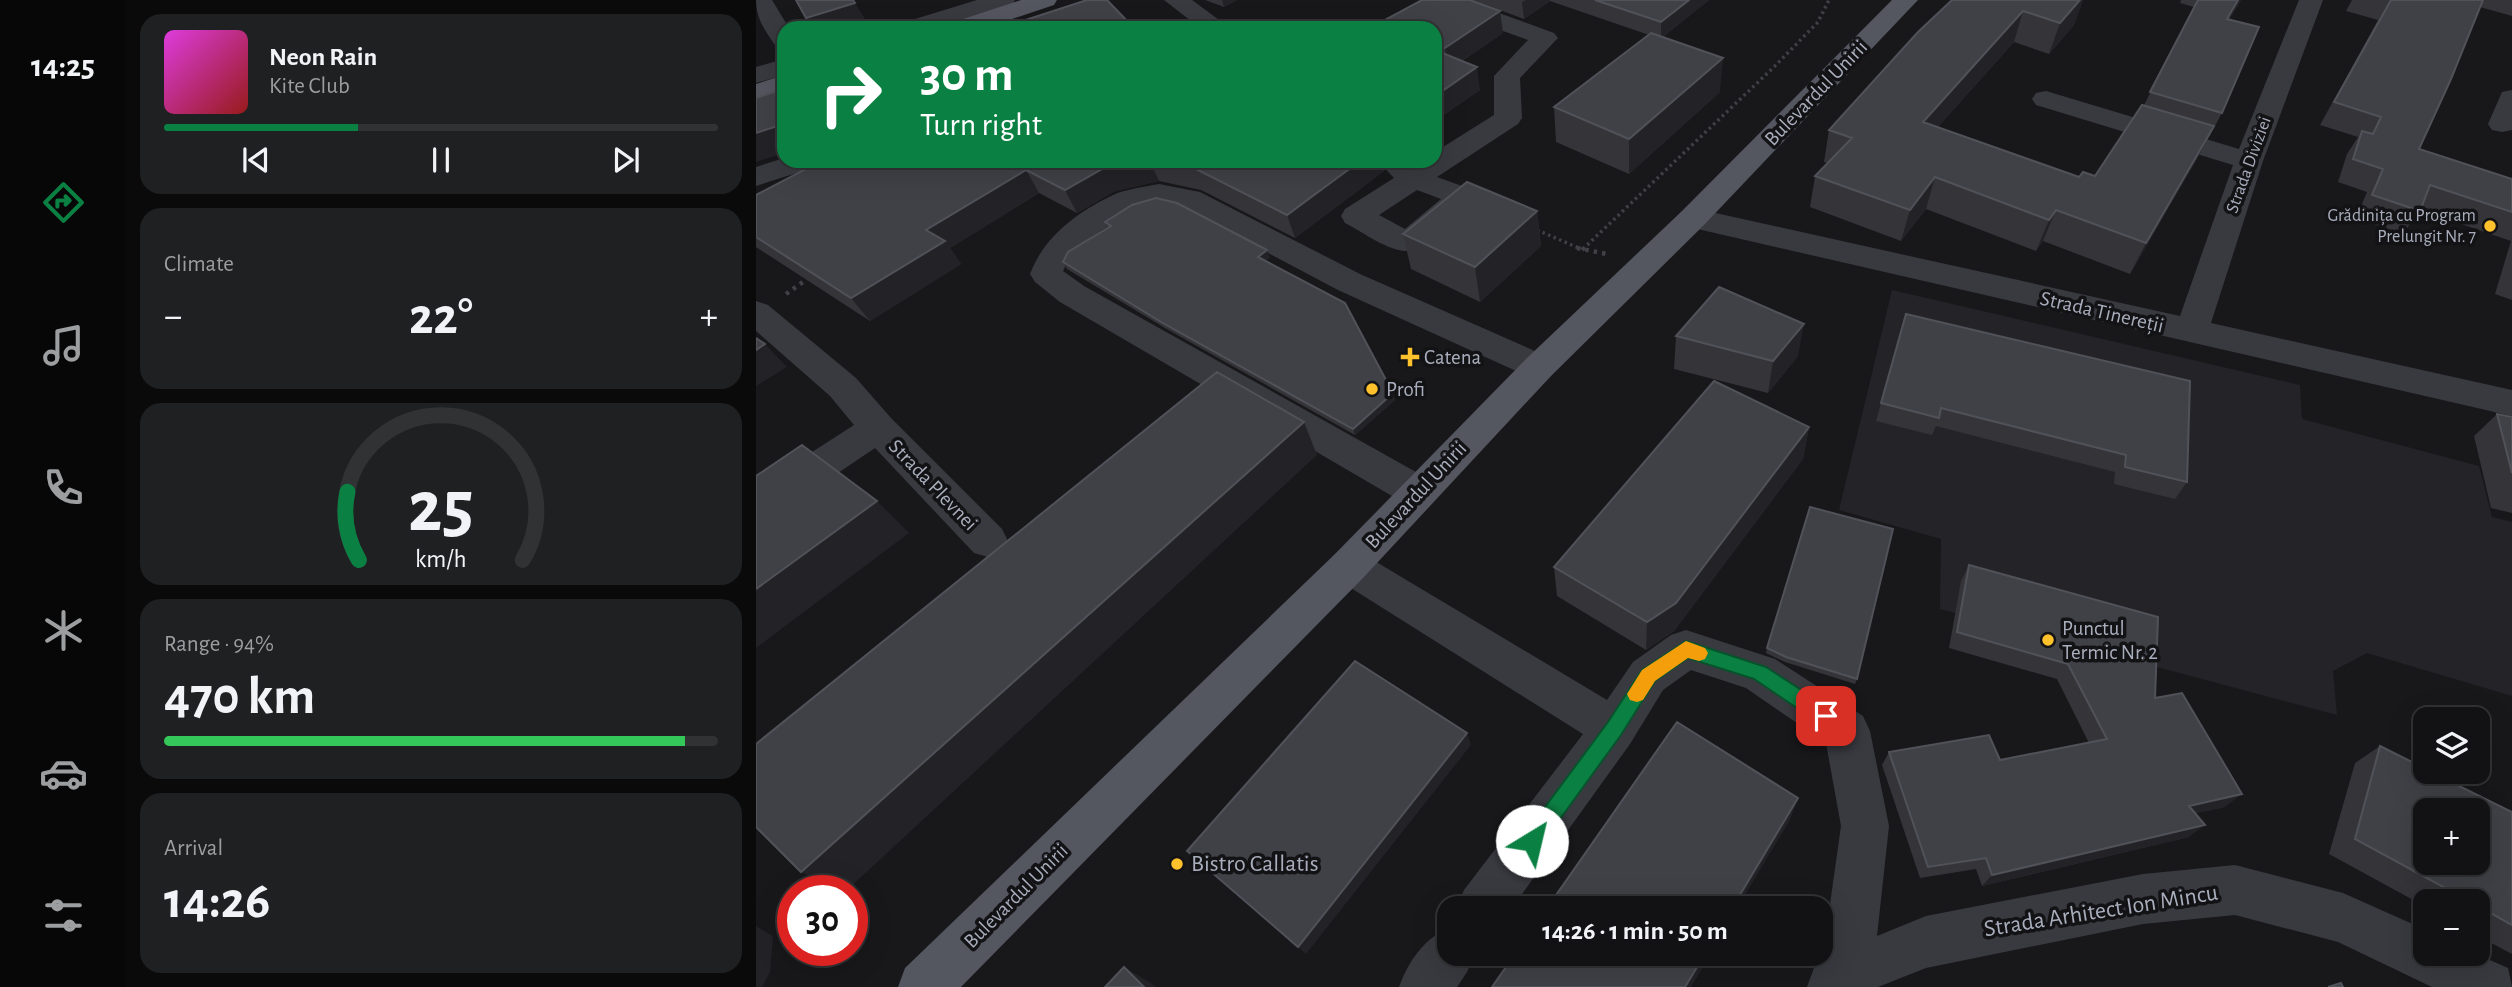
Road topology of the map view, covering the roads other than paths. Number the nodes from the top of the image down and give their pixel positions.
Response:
1 (760, 0) edge
2 (1003, 0) edge
3 (1045, 0) edge
4 (1176, 0) edge
5 (1906, 0) edge
6 (2311, 0) edge
7 (1438, 3) edge
8 (934, 21) edge
9 (981, 21) edge
10 (1204, 21) edge
11 (777, 28) edge
12 (777, 68) edge
13 (756, 75) edge
14 (777, 86) edge
15 (756, 93) edge
16 (2512, 98) edge
17 (2046, 99) dead end
18 (2502, 124) dead end
19 (1442, 150) edge
20 (2249, 161) junction
21 (784, 168) edge
22 (1402, 169) edge
23 (756, 177) edge
24 (1693, 218) junction
25 (757, 314) edge
26 (2191, 332) junction
27 (1539, 367) junction
28 (2512, 403) edge
29 (878, 428) junction
30 (1418, 492) junction
31 (756, 508) edge
32 (988, 541) dead end
33 (1349, 566) junction
34 (1614, 729) junction
35 (1491, 896) edge
36 (1440, 966) edge
37 (1840, 980) edge
38 (924, 987) edge
39 (1424, 987) edge
40 (2489, 987) edge

1 - 11 street
2 - 8 street
3 - 9 main road
4 - 10 street
5 - 24 main road, Bulevardul Unirii
6 - 20 street, Strada Diviziei
7 - 19 street
12 - 13 street
14 - 15 main road
16 - 18 street
17 - 20 street
20 - 26 street, Strada Diviziei
21 - 23 street
22 - 22 street
24 - 26 street, Strada Tinereții
24 - 27 main road, Bulevardul Unirii
25 - 29 street, Strada Plevnei
26 - 28 street, Strada Tinereții
27 - 30 main road, Bulevardul Unirii
27 - 30 street
29 - 31 street, Strada Plevnei
29 - 32 street, Strada Plevnei
30 - 33 main road, Bulevardul Unirii
33 - 34 street
33 - 38 main road, Bulevardul Unirii
34 - 35 street
34 - 37 street
36 - 39 street
37 - 40 street, Strada Arhitect Ion Mincu

